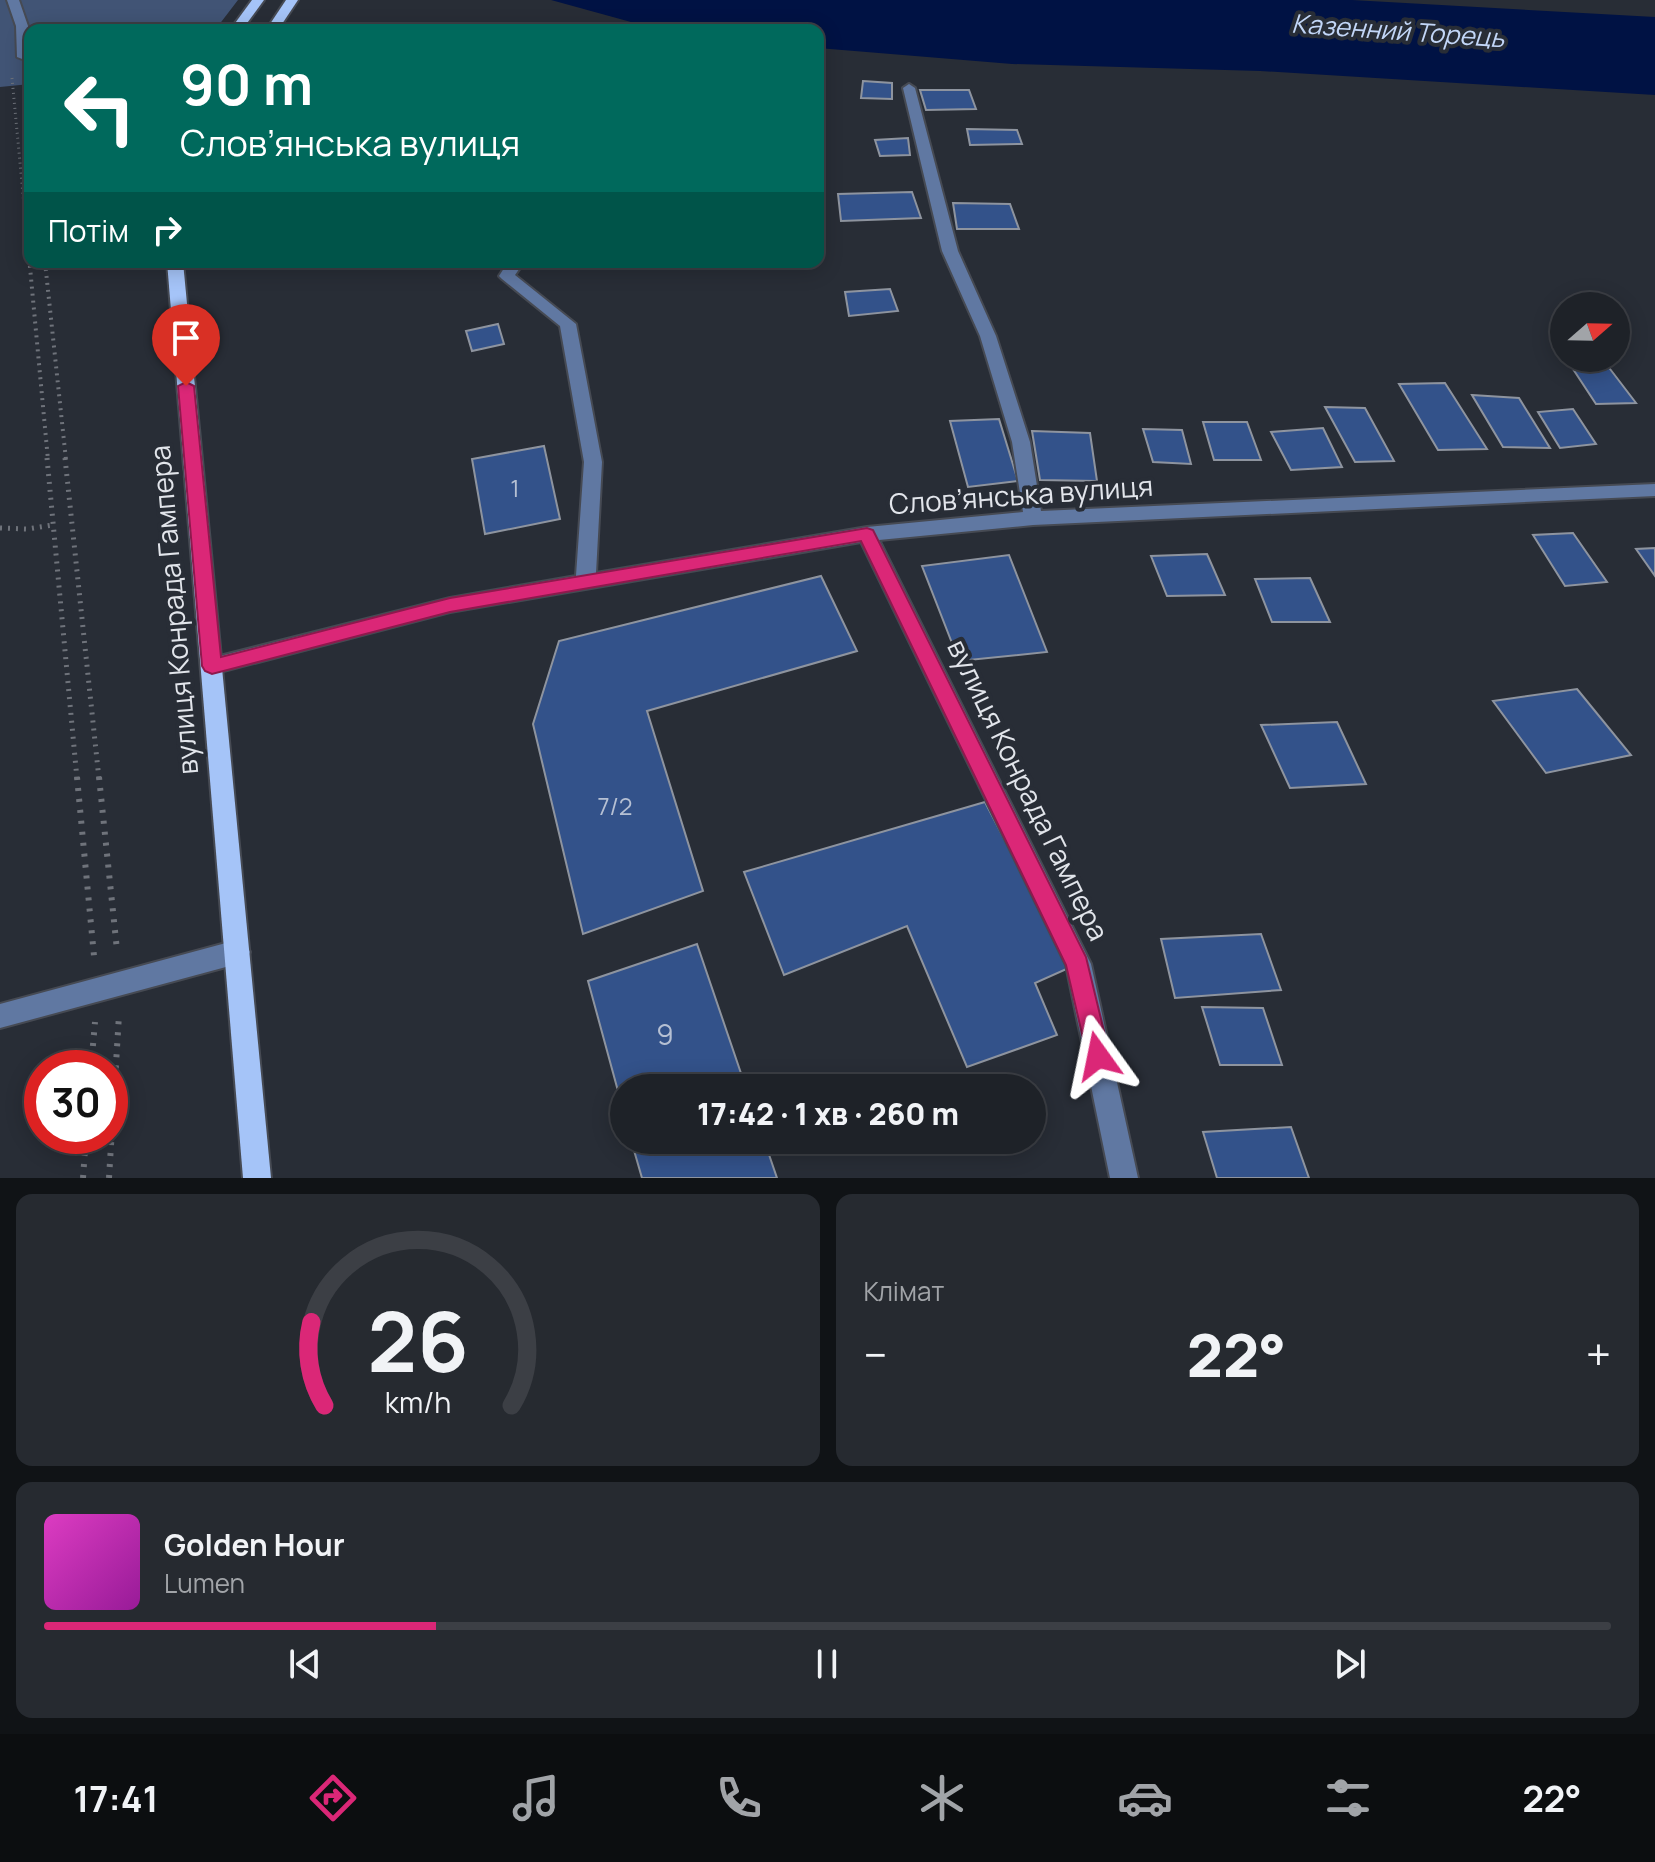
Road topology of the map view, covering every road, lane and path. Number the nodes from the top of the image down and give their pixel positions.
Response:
1 (13, 0) edge
2 (258, 0) edge
3 (292, 0) edge
4 (240, 24) edge
5 (276, 24) edge
6 (24, 49) edge
7 (12, 76) dead end
8 (909, 88) dead end
9 (24, 207) edge
10 (30, 268) edge
11 (46, 268) edge
12 (176, 268) edge
13 (512, 268) edge
14 (1655, 490) edge
15 (1033, 518) junction
16 (53, 525) junction
17 (0, 528) edge
18 (867, 534) junction
19 (586, 582) junction
20 (212, 666) junction
21 (237, 952) junction
22 (109, 987) junction
23 (0, 1016) edge
24 (95, 1050) edge
25 (85, 1154) edge
26 (83, 1178) edge
27 (109, 1178) edge
28 (257, 1178) edge
29 (1124, 1178) edge

1 - 6 street
2 - 4 main road
3 - 5 main road
7 - 9 path
8 - 15 street
10 - 16 path
11 - 22 path
12 - 20 main road, вулиця Конрада Гампера
13 - 19 street
14 - 15 street, Слов’янська вулиця
15 - 18 street, Слов’янська вулиця
16 - 17 path
16 - 22 path
18 - 19 street, Слов’янська вулиця
18 - 29 street, вулиця Конрада Гампера
19 - 20 street, Слов’янська вулиця
20 - 21 main road, вулиця Конрада Гампера
21 - 22 street
21 - 28 main road, вулиця Конрада Гампера
22 - 23 street
22 - 24 path
22 - 27 path
25 - 26 path

